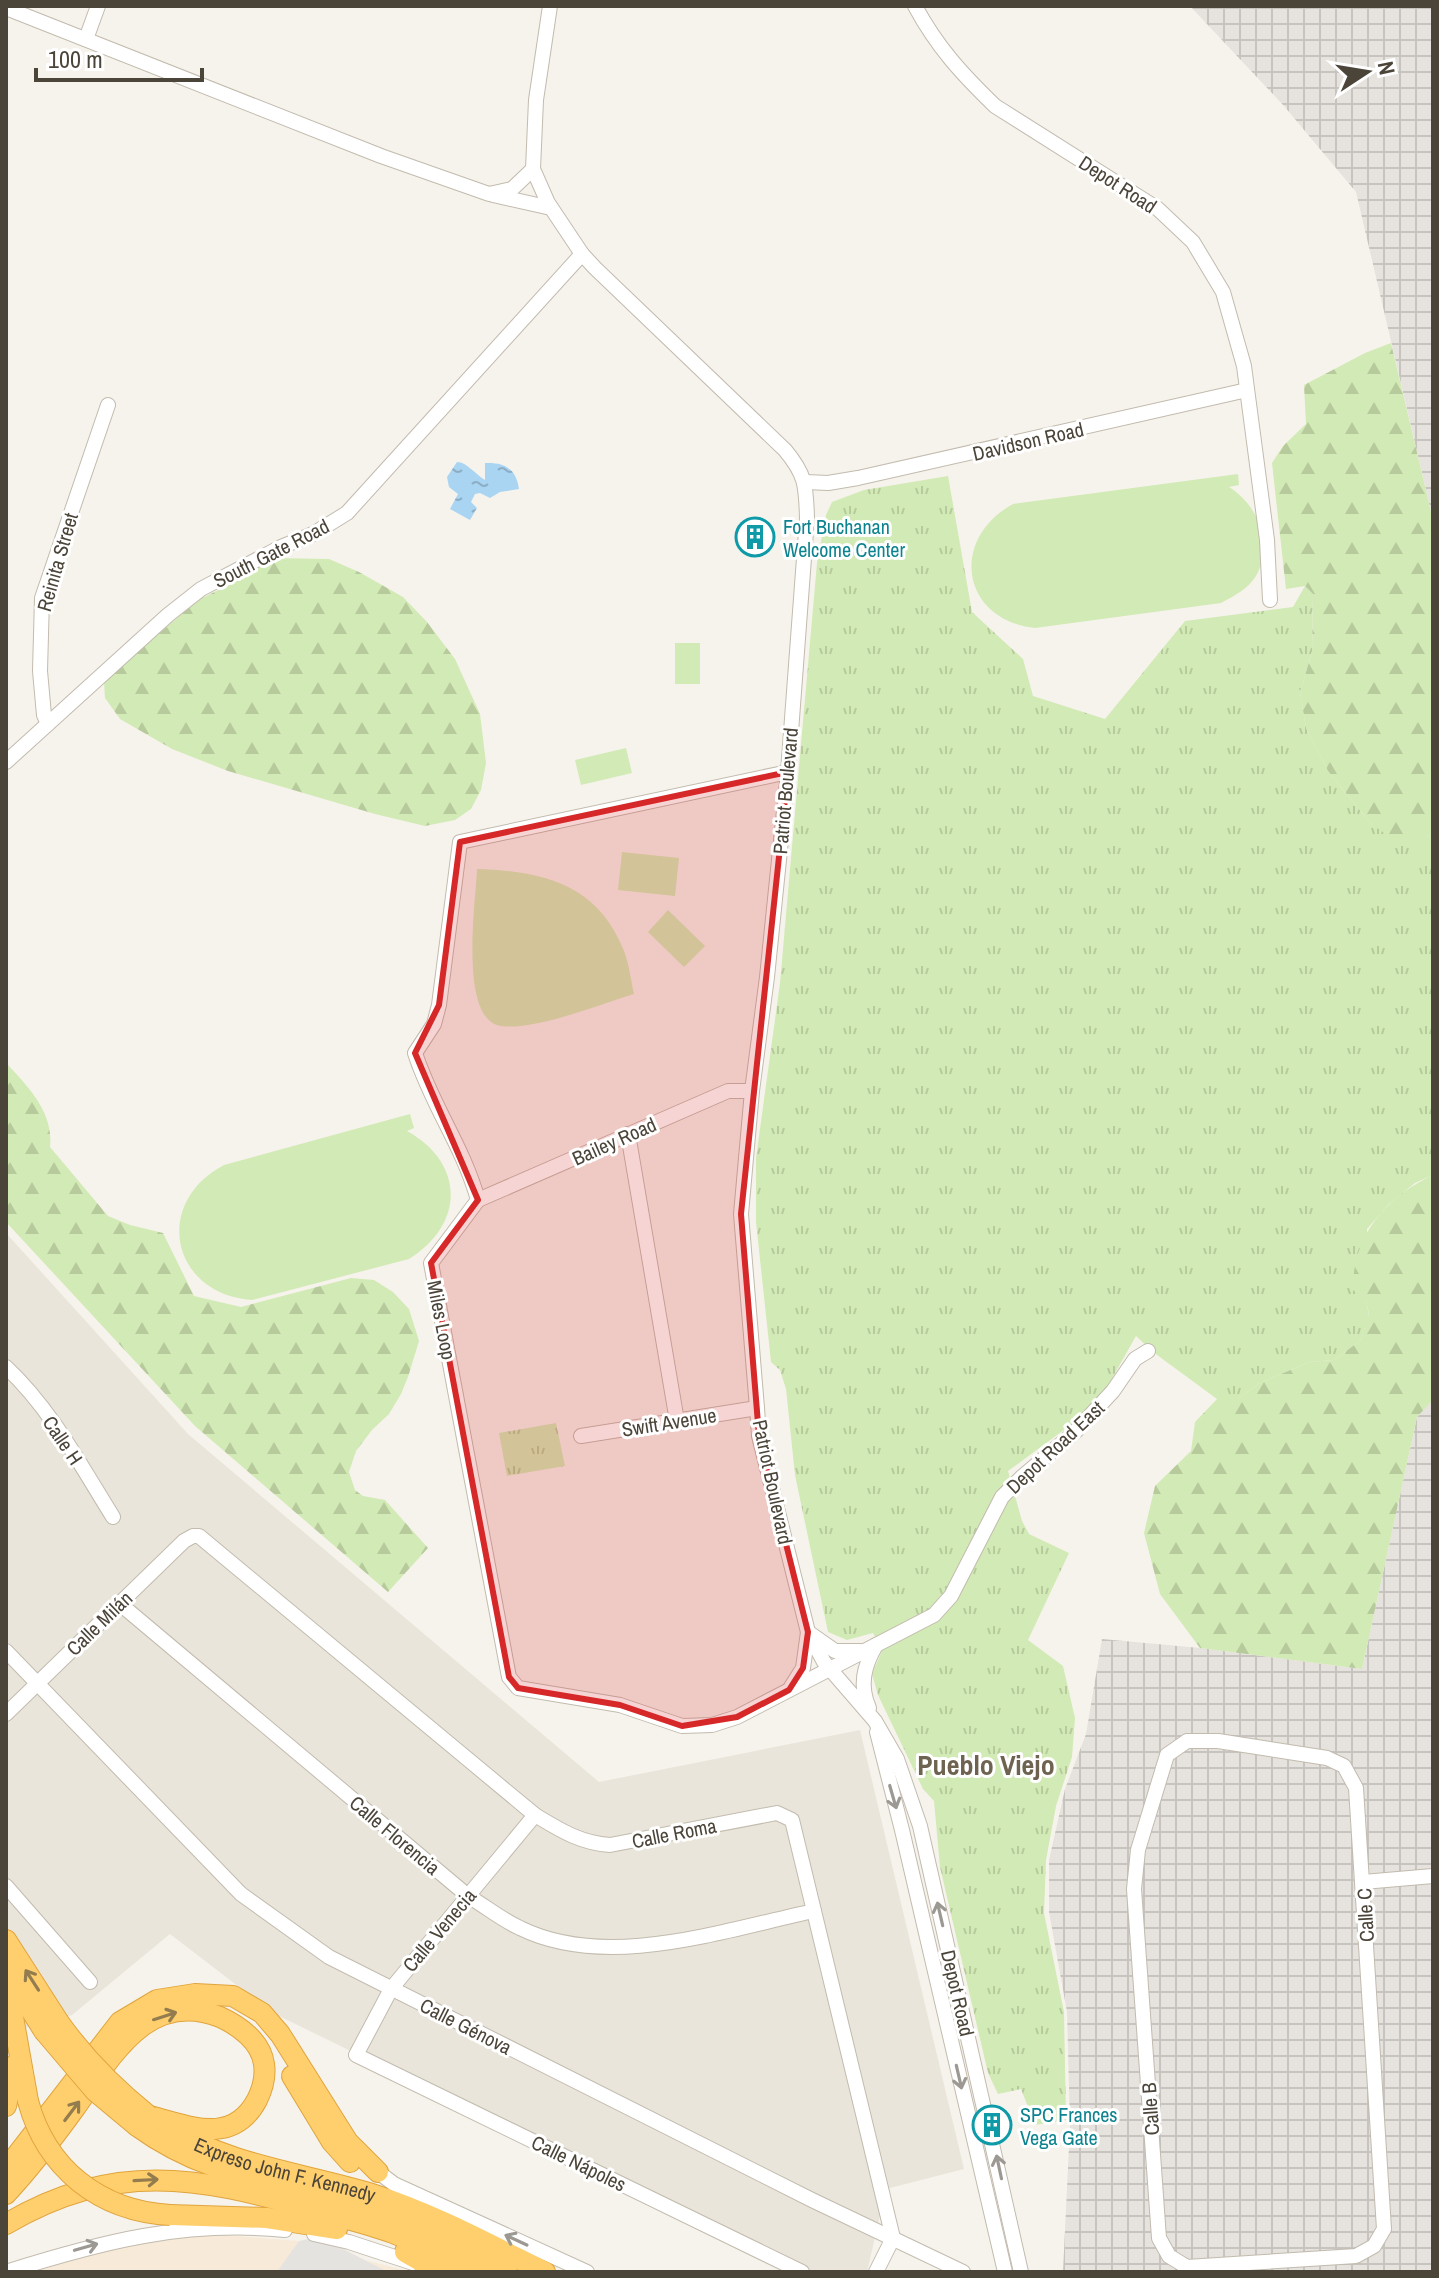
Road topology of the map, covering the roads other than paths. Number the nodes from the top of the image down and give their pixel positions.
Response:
1 (98, 6) edge
2 (550, 6) edge
3 (915, 6) edge
4 (6, 8) edge
5 (86, 39) junction
6 (533, 169) junction
7 (489, 194) junction
8 (552, 210) junction
9 (582, 254) junction
10 (1247, 390) junction
11 (108, 405) dead end
12 (806, 482) junction
13 (1270, 600) dead end
14 (48, 724) junction
15 (6, 762) edge
16 (788, 772) junction
17 (752, 1091) junction
18 (628, 1134) junction
19 (478, 1200) junction
20 (1148, 1351) dead end
21 (6, 1367) edge
22 (757, 1408) junction
23 (677, 1421) junction
24 (581, 1436) dead end
25 (113, 1517) dead end
26 (193, 1536) joint
27 (119, 1603) junction
28 (808, 1632) junction
29 (876, 1644) junction
30 (6, 1651) edge
31 (861, 1651) junction
32 (830, 1669) junction
33 (37, 1683) junction
34 (789, 1690) junction
35 (6, 1714) edge
36 (875, 1721) junction
37 (1175, 1749) joint
38 (535, 1815) junction
39 (1433, 1876) edge
40 (1363, 1882) junction
41 (6, 1886) edge
42 (468, 1896) junction
43 (814, 1911) junction
44 (6, 1940) edge
45 (6, 1970) edge
46 (90, 1982) dead end
47 (391, 1989) junction
48 (6, 1994) edge
49 (212, 1996) junction
50 (51, 2026) junction
51 (18, 2049) junction
52 (356, 2055) joint
53 (101, 2058) junction
54 (6, 2106) edge
55 (143, 2121) junction
56 (6, 2169) edge
57 (378, 2172) joint
58 (6, 2194) edge
59 (406, 2207) junction
60 (6, 2224) edge
61 (893, 2238) junction
62 (1378, 2239) joint
63 (1261, 2268) edge
64 (6, 2272) edge
65 (438, 2272) edge
66 (475, 2272) edge
67 (507, 2272) edge
68 (545, 2272) edge
69 (587, 2272) edge
70 (802, 2272) edge
71 (876, 2272) edge
72 (963, 2272) edge
73 (1005, 2272) edge
74 (1021, 2272) edge

1 - 5 street
2 - 6 street
3 - 10 street, Depot Road
4 - 5 street
5 - 7 street
6 - 7 street
6 - 8 street
7 - 8 street
8 - 9 street
9 - 12 street
9 - 14 street, South Gate Road
10 - 12 street, Davidson Road
10 - 13 street, Depot Road
11 - 14 street, Reinita Street
12 - 16 street, Patriot Boulevard
14 - 15 street, South Gate Road
16 - 17 street, Patriot Boulevard
16 - 19 street
17 - 18 street, Bailey Road
17 - 22 street, Patriot Boulevard
18 - 19 street, Bailey Road
18 - 23 street
19 - 34 street, Miles Loop
20 - 29 street, Depot Road East
21 - 25 street, Calle H
22 - 23 street, Swift Avenue
22 - 28 street, Patriot Boulevard
23 - 24 street, Swift Avenue
26 - 27 street, Calle Milán
26 - 38 street, Calle Roma
27 - 33 street, Calle Milán
27 - 42 street, Calle Florencia
28 - 31 street
28 - 32 street, Patriot Boulevard
28 - 34 street
29 - 31 street, Depot Road East
29 - 36 street
30 - 33 street, Calle Génova
31 - 32 street, Depot Road East
32 - 34 street, Miles Loop
32 - 36 street, Depot Road
33 - 35 street, Calle Milán
33 - 47 street, Calle Génova
36 -> 73 street, Depot Road
74 -> 36 street, Depot Road
37 - 40 street, Calle C
37 - 63 street, Calle B
38 - 42 street, Calle Venecia
38 - 43 street, Calle Roma
39 - 40 street
40 - 62 street, Calle C
41 - 46 street
42 - 43 street, Calle Florencia
42 - 47 street, Calle Venecia
43 - 61 street, Calle Roma
50 -> 44 highway
45 - 50 highway
47 - 52 street, Calle Venecia
47 - 61 street, Calle Génova
48 - 51 highway
49 - 53 highway
49 - 57 highway
49 - 59 highway
50 - 55 highway, Expreso John F. Kennedy, bridge
51 - 54 highway
51 - 65 highway, bridge
52 - 70 street, Calle Nápoles
53 -> 55 highway
53 - 56 highway
58 -> 53 highway
55 - 59 highway, Expreso John F. Kennedy
55 - 67 highway, Expreso John F. Kennedy
69 -> 57 street
59 - 68 highway, Expreso John F. Kennedy
60 -> 66 highway
61 - 71 street
61 - 72 street, Calle Génova
62 - 63 street, Calle B
64 -> 65 street

